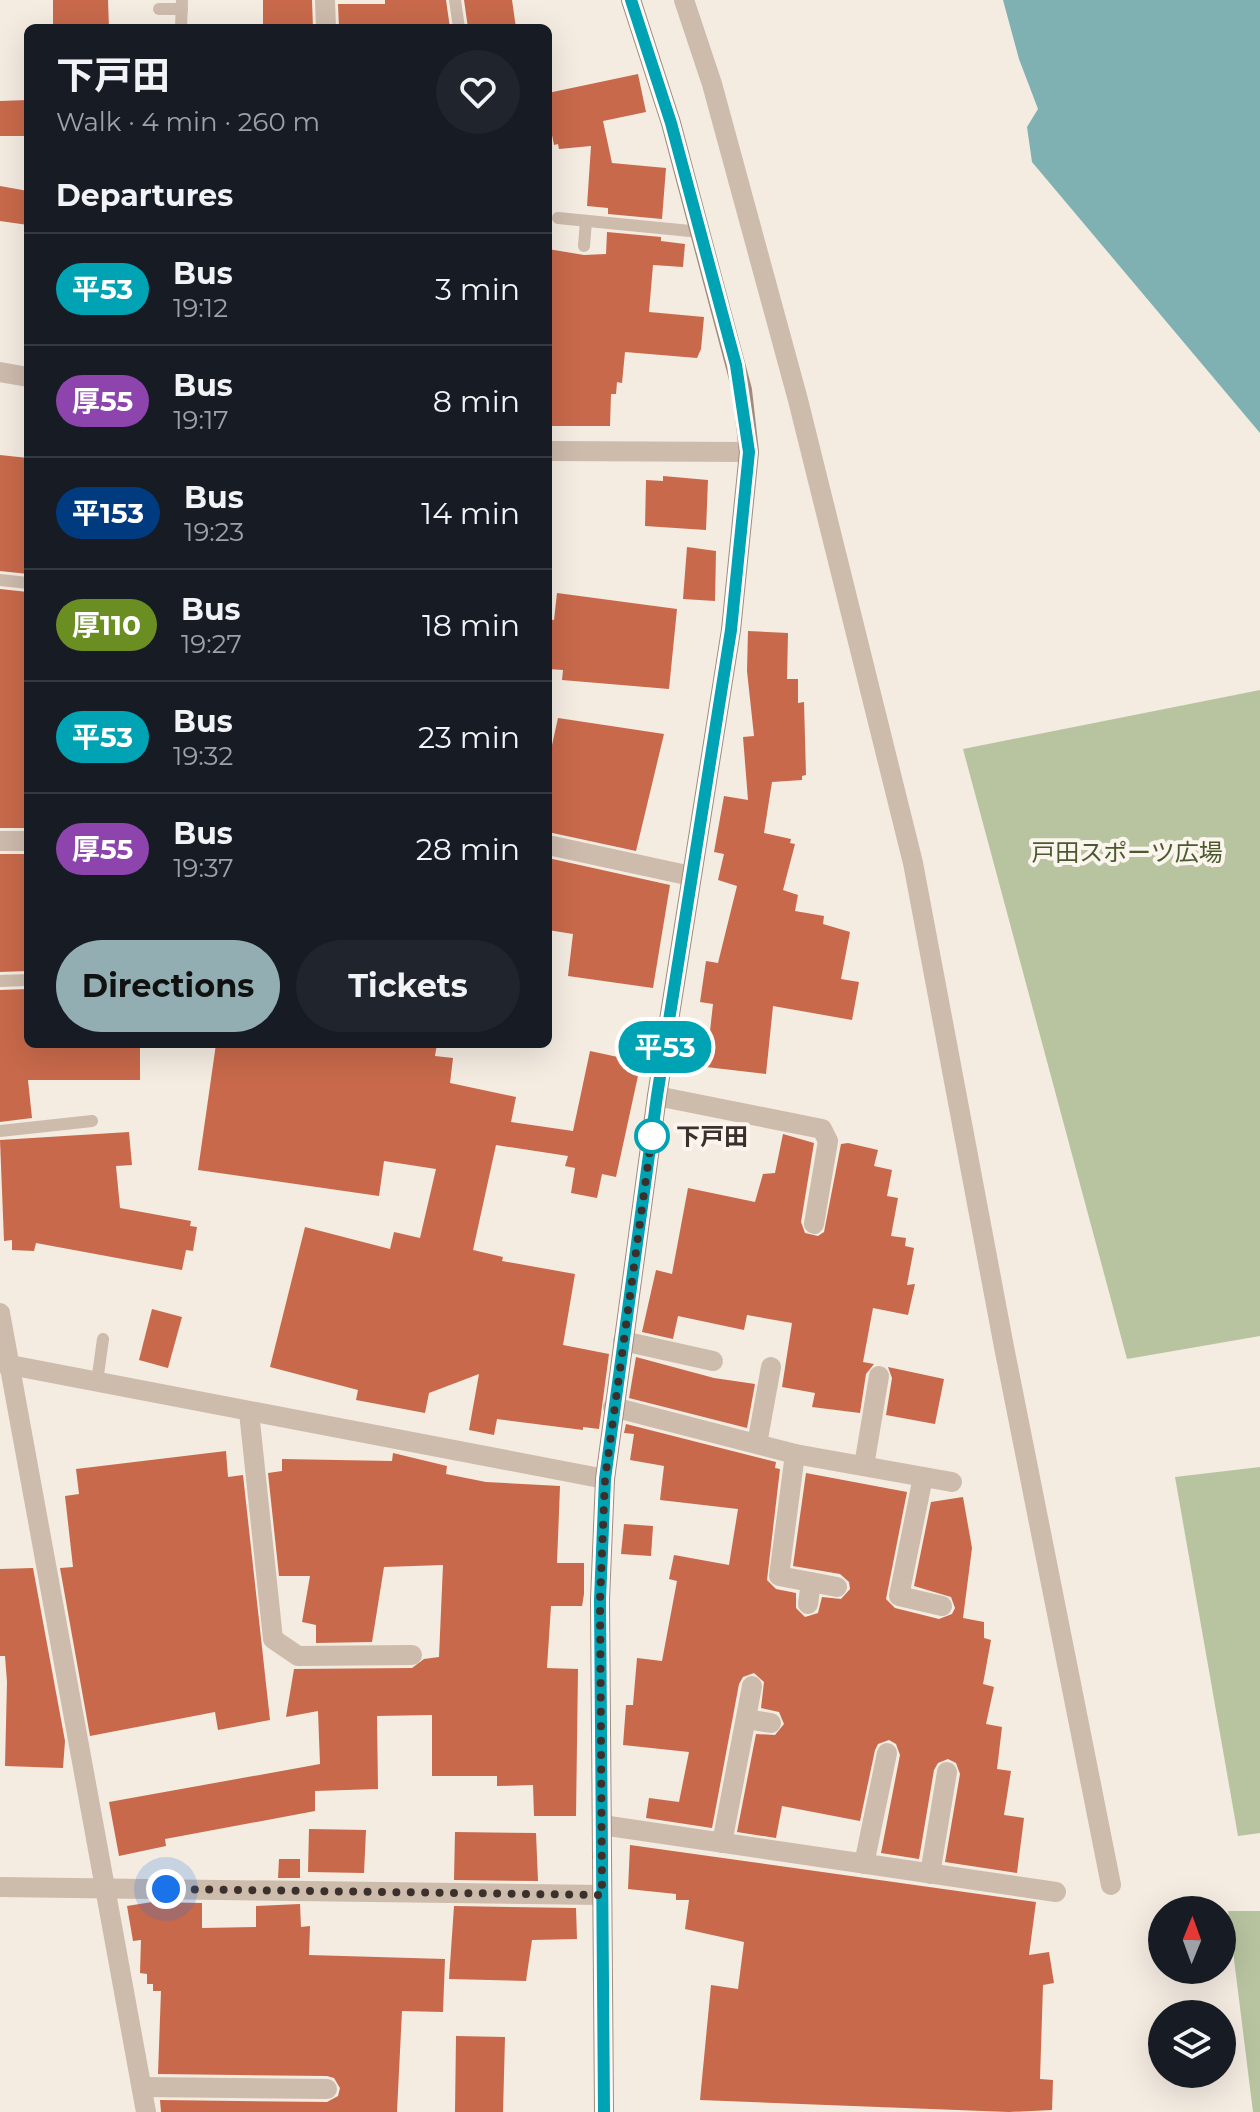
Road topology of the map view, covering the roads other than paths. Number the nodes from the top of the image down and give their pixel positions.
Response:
1 (325, 0) edge
2 (455, 0) edge
3 (631, 0) edge
4 (684, 0) edge
5 (182, 4) edge
6 (159, 9) dead end
7 (181, 24) edge
8 (326, 24) edge
9 (458, 24) edge
10 (558, 218) dead end
11 (586, 221) junction
12 (700, 232) junction
13 (584, 246) dead end
14 (0, 372) edge
15 (24, 376) edge
16 (552, 451) edge
17 (749, 452) junction
18 (0, 580) edge
19 (24, 583) edge
20 (0, 841) edge
21 (24, 841) edge
22 (552, 846) edge
23 (691, 876) junction
24 (24, 980) edge
25 (0, 981) edge
26 (657, 1096) junction
27 (92, 1121) dead end
28 (0, 1131) edge
29 (814, 1224) dead end
30 (0, 1313) edge
31 (103, 1339) dead end
32 (623, 1341) junction
33 (713, 1361) dead end
34 (4, 1364) edge
35 (771, 1367) dead end
36 (879, 1376) dead end
37 (97, 1382) junction
38 (6, 1390) edge
39 (613, 1407) junction
40 (249, 1412) junction
41 (757, 1444) junction
42 (795, 1454) junction
43 (864, 1466) junction
44 (923, 1477) junction
45 (605, 1479) junction
46 (952, 1482) dead end
47 (811, 1582) junction
48 (837, 1587) dead end
49 (808, 1604) dead end
50 (942, 1606) dead end
51 (412, 1655) dead end
52 (752, 1686) dead end
53 (746, 1719) junction
54 (771, 1723) dead end
55 (887, 1753) dead end
56 (947, 1772) dead end
57 (602, 1825) junction
58 (722, 1843) junction
59 (864, 1864) junction
60 (930, 1874) junction
61 (1111, 1885) dead end
62 (0, 1887) edge
63 (104, 1888) junction
64 (1056, 1892) dead end
65 (602, 1895) junction
66 (142, 2087) junction
67 (327, 2089) dead end
68 (146, 2112) edge
69 (604, 2112) edge

1 - 8 street
2 - 9 lane
3 - 12 street
4 - 61 street
5 - 6 lane
5 - 7 lane
10 - 11 lane
11 - 12 lane
11 - 13 lane
12 - 17 street
14 - 15 street
16 - 17 street
17 - 23 street
18 - 19 lane
20 - 21 street
22 - 23 street
23 - 26 street
24 - 25 lane
26 - 29 street
26 - 32 street
27 - 28 lane
30 - 34 street
31 - 37 lane
32 - 33 street
32 - 39 street
34 - 37 street
34 - 38 street
35 - 41 street
36 - 43 street
37 - 40 street
38 - 63 street
39 - 41 street
39 - 45 street
40 - 45 street
40 - 51 street
41 - 42 street
42 - 43 street
42 - 47 street
43 - 44 street
44 - 46 street
44 - 50 street
45 - 57 street
47 - 48 street
47 - 49 street
52 - 53 street
53 - 54 street
53 - 58 street
55 - 59 street
56 - 60 street
57 - 58 street
57 - 65 street
58 - 59 street
59 - 60 street
60 - 64 street
62 - 63 street
63 - 65 street
63 - 66 street
65 - 69 street
66 - 67 street
66 - 68 street

